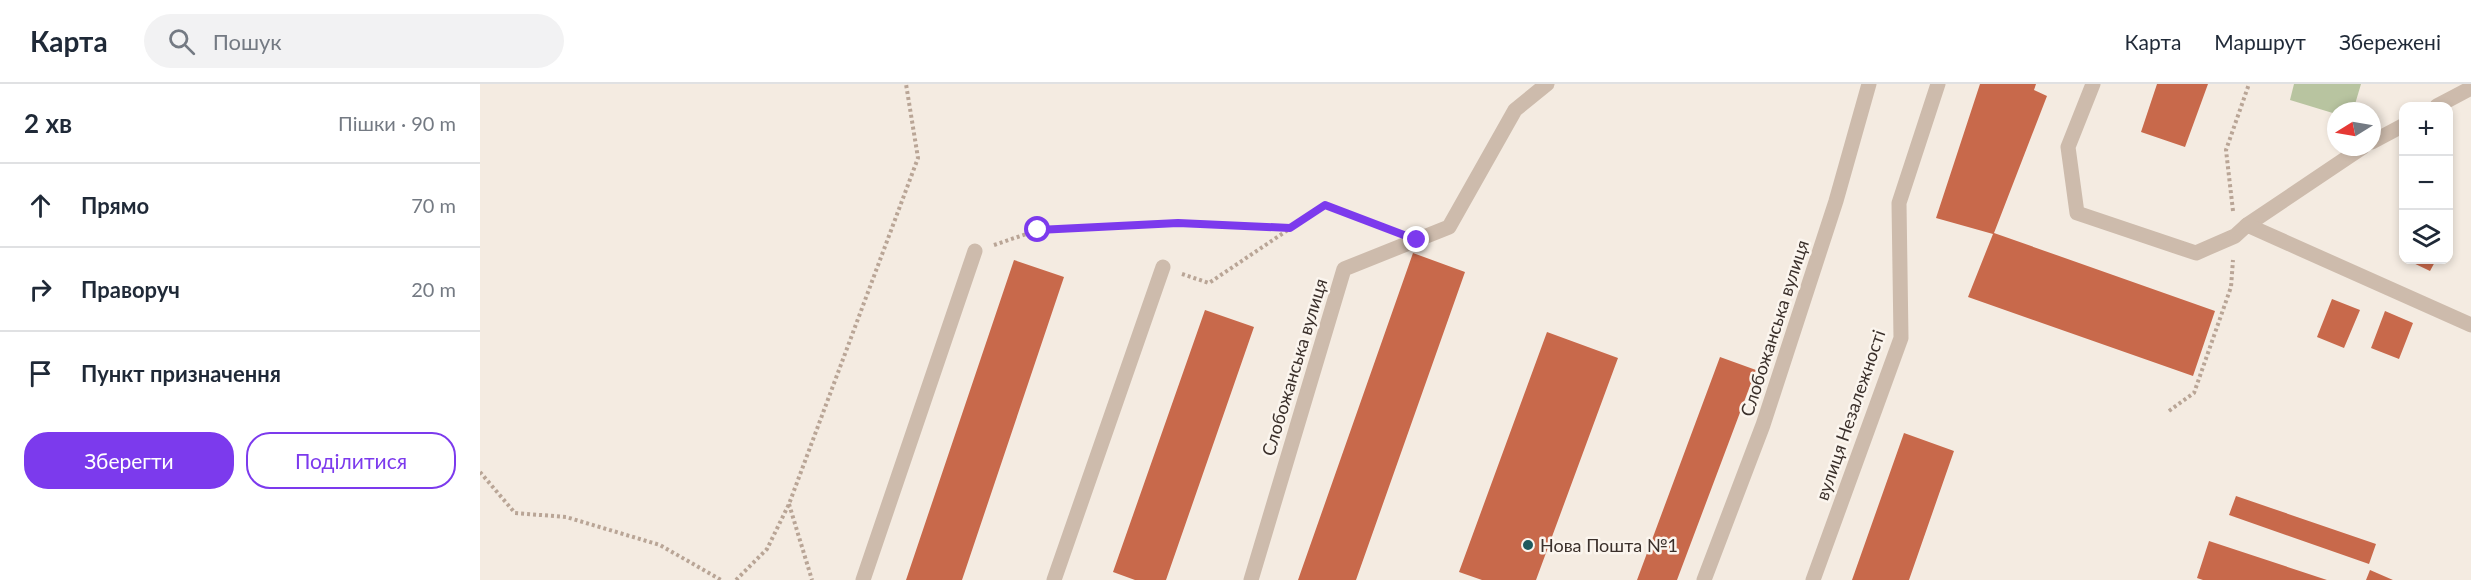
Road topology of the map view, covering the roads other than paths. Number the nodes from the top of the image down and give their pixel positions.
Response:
1 (1547, 84) edge
2 (1869, 84) edge
3 (1938, 84) edge
4 (2093, 84) edge
5 (2471, 88) edge
6 (2445, 102) edge
7 (2399, 127) edge
8 (2381, 137) edge
9 (2350, 156) edge
10 (2247, 225) junction
11 (975, 251) road end
12 (1163, 267) road end
13 (2471, 325) edge
14 (862, 580) edge
15 (1054, 580) edge
16 (1251, 580) edge
17 (1704, 580) edge
18 (1813, 580) edge

1 - 16 street, Слобожанська вулиця
2 - 17 street, Слобожанська вулиця
3 - 18 street, вулиця Незалежності
4 - 10 street
5 - 6 street
7 - 8 street
9 - 10 street
10 - 13 street
11 - 14 street
12 - 15 street

